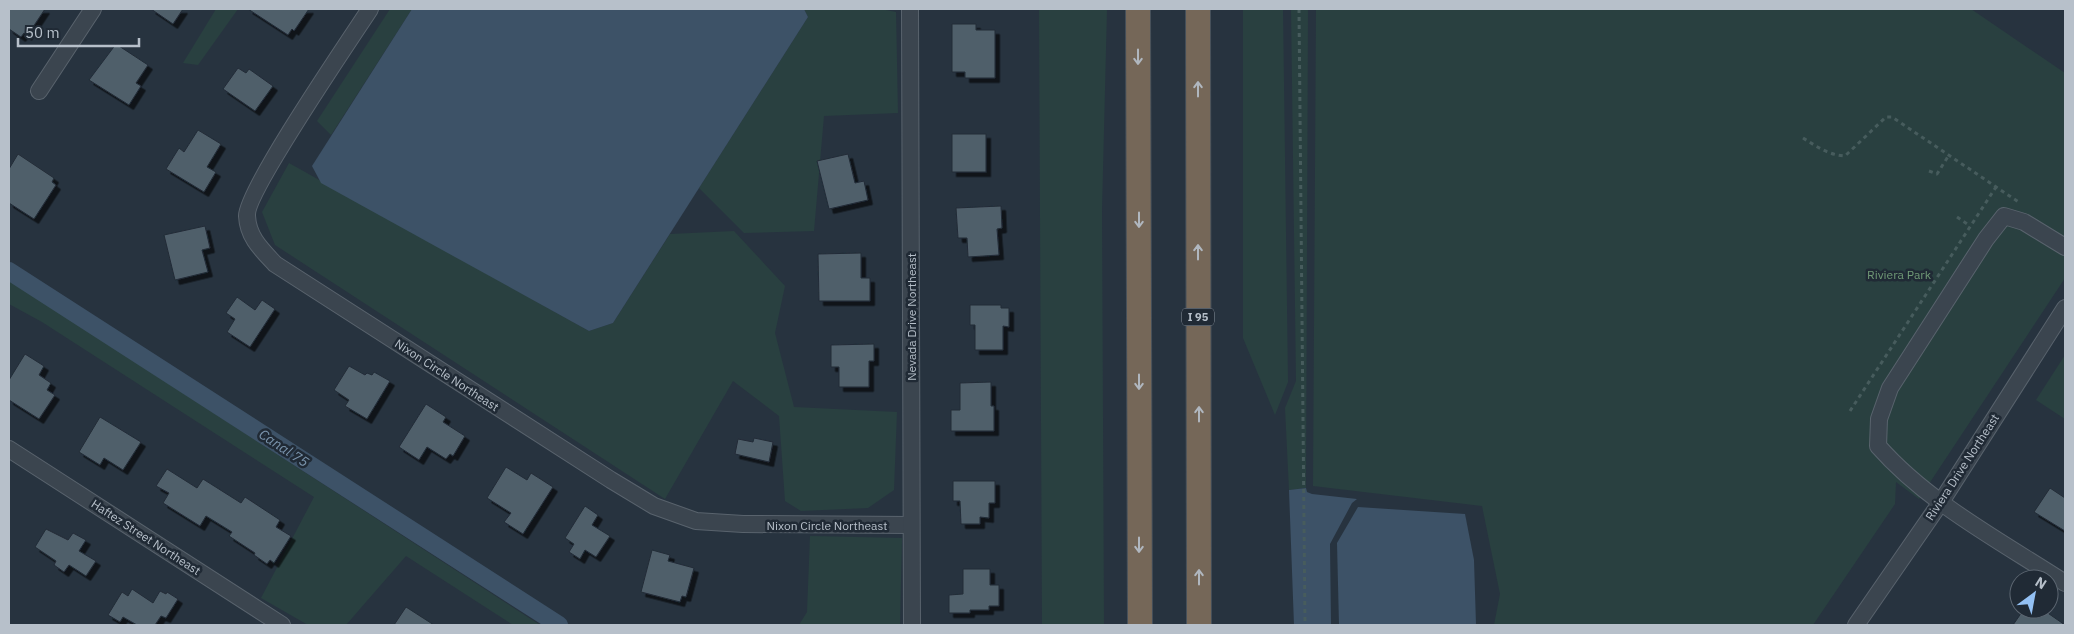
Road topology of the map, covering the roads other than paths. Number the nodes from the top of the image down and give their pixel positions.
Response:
1 (92, 9) edge
2 (370, 9) edge
3 (910, 9) edge
4 (1138, 9) edge
5 (1198, 9) edge
6 (39, 90) dead end
7 (2065, 247) edge
8 (2065, 308) edge
9 (9, 450) edge
10 (1941, 502) junction
11 (911, 525) junction
12 (2065, 583) edge
13 (282, 625) edge
14 (912, 625) edge
15 (1140, 625) edge
16 (1199, 625) edge
17 (1856, 625) edge

1 - 6 street
2 - 11 street, Nixon Circle Northeast
3 - 11 street, Nevada Drive Northeast
4 -> 15 highway
16 -> 5 highway, I 95
7 - 10 street
8 - 10 street, Riviera Drive Northeast
9 - 13 street, Haftez Street Northeast
10 - 12 street
10 - 17 street, Riviera Drive Northeast
11 - 14 street, Nevada Drive Northeast

